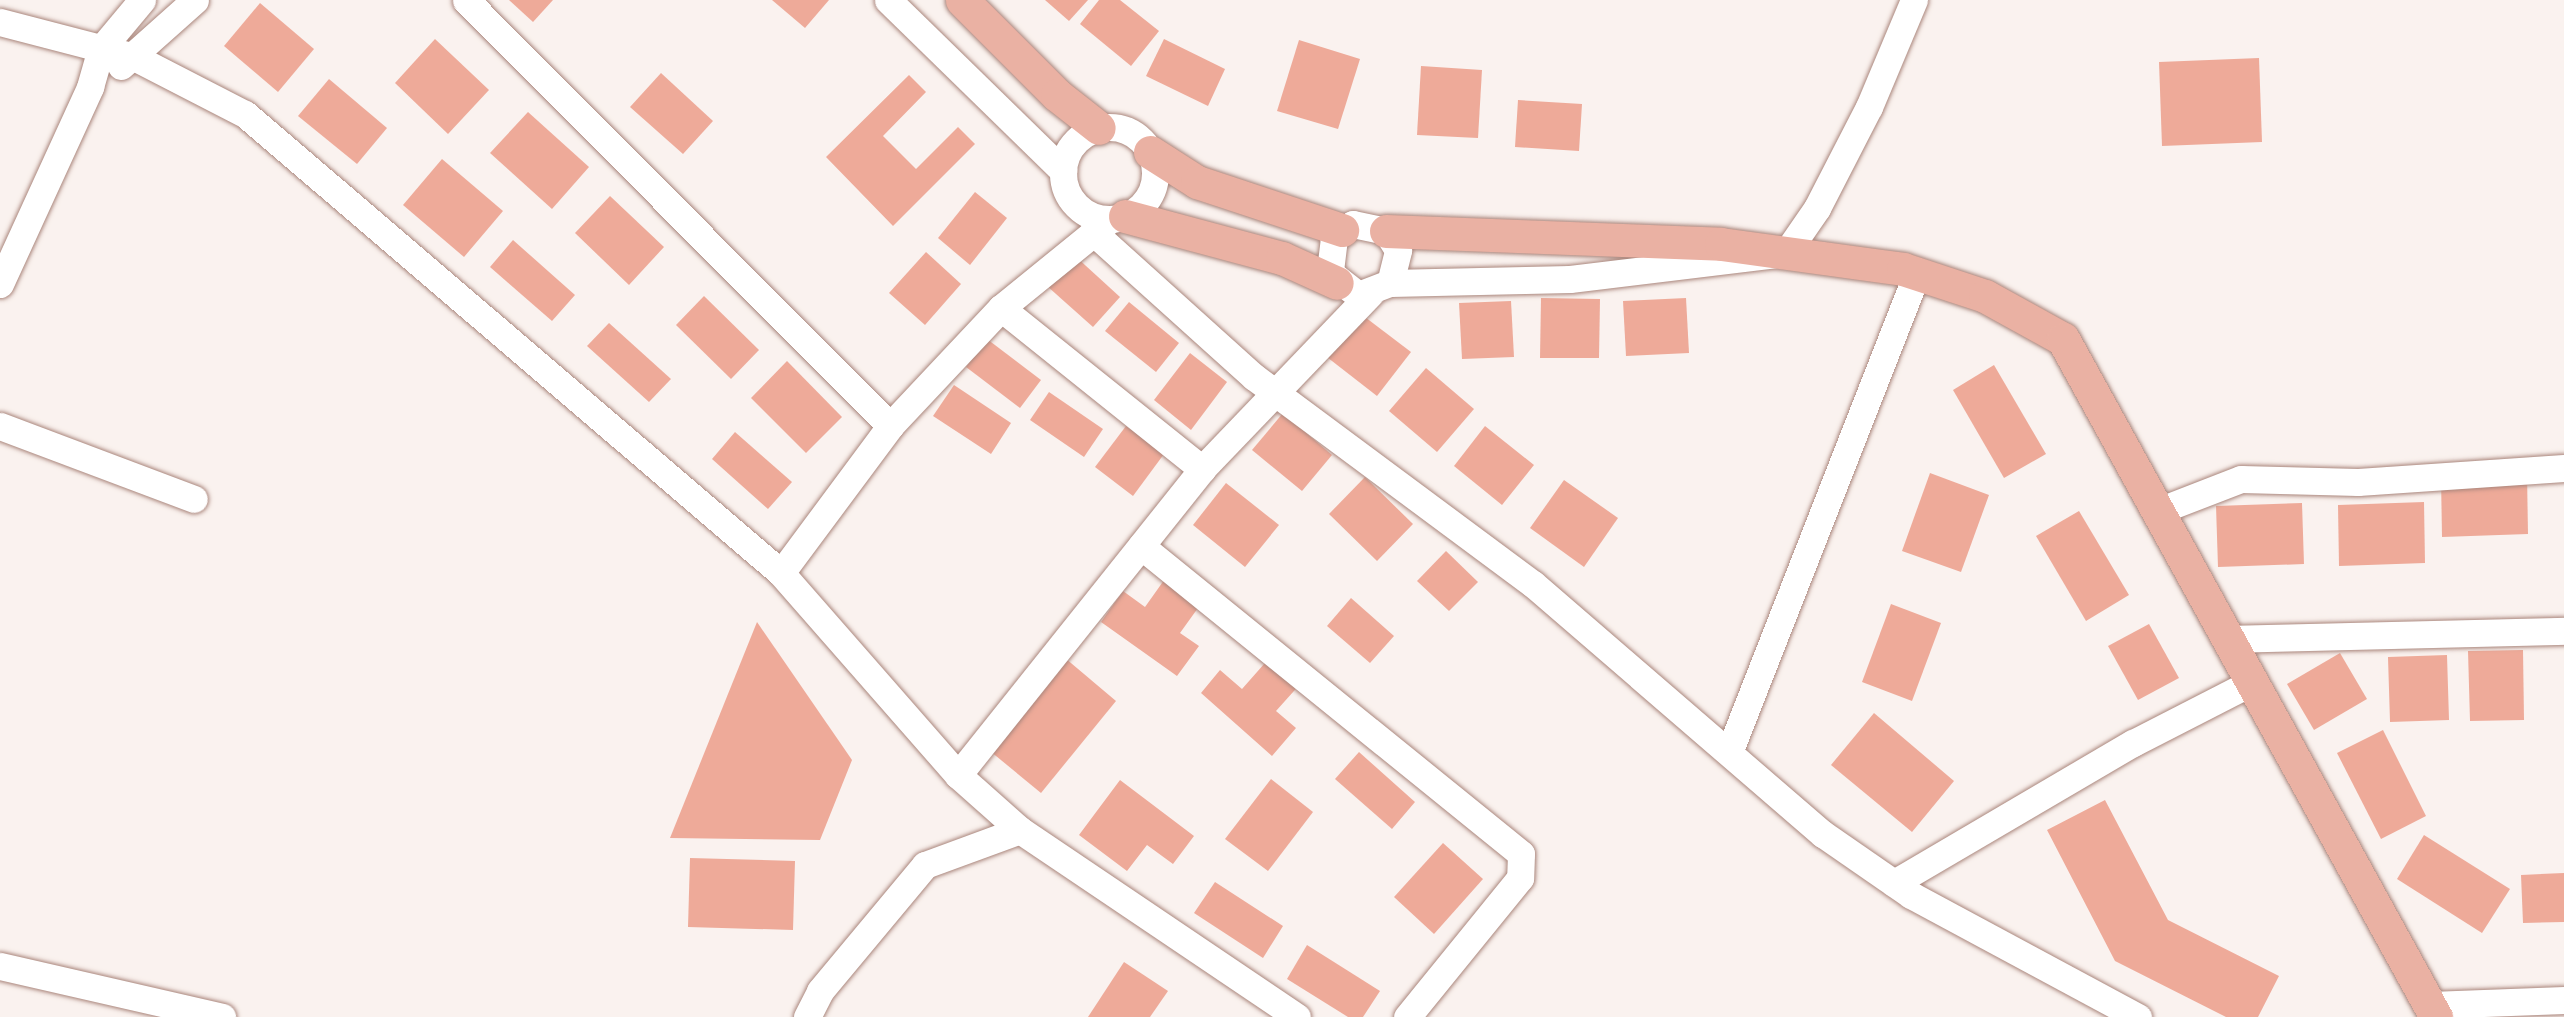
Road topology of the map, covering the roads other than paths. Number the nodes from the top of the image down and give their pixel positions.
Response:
1 (142, 0) edge
2 (195, 0) edge
3 (466, 0) edge
4 (888, 0) edge
5 (962, 0) edge
6 (1914, 0) edge
7 (0, 22) edge
8 (102, 49) junction
9 (134, 57) junction
10 (90, 87) junction
11 (1100, 128) junction
12 (1150, 152) junction
13 (1063, 171) junction
14 (1109, 222) junction
15 (1342, 230) junction
16 (1386, 231) junction
17 (1786, 253) junction
18 (1917, 273) junction
19 (1337, 283) junction
20 (0, 284) edge
21 (1380, 289) junction
22 (1001, 308) junction
23 (1276, 392) junction
24 (0, 426) edge
25 (890, 426) junction
26 (2564, 468) edge
27 (1202, 469) junction
28 (194, 499) dead end
29 (2158, 511) junction
30 (1141, 546) junction
31 (781, 573) junction
32 (2564, 630) edge
33 (2229, 639) junction
34 (2252, 682) junction
35 (1730, 750) junction
36 (958, 775) junction
37 (1020, 830) junction
38 (1894, 883) junction
39 (0, 966) edge
40 (2564, 1000) edge
41 (2433, 1011) edge
42 (222, 1017) edge
43 (807, 1017) edge
44 (1298, 1017) edge
45 (1407, 1017) edge
46 (2138, 1017) edge

1 - 8 street
2 - 9 street
3 - 25 street
4 - 13 street
5 - 11 main road
6 - 17 street
7 - 8 street
8 - 9 street
8 - 10 street
9 - 10 street
9 - 31 street
10 - 20 street
11 - 12 street
11 - 13 street
12 - 14 street
12 - 15 main road
13 - 14 street
14 - 19 main road
14 - 22 street
14 - 23 street
15 - 16 street
15 - 19 street
16 - 17 main road
16 - 21 street
17 - 18 main road
17 - 21 street
18 - 29 main road
18 - 35 street
19 - 21 street
21 - 23 street
22 - 25 street
22 - 27 street
23 - 27 street
23 - 35 street
24 - 28 street
25 - 31 street
26 - 29 street
27 - 30 street
29 - 33 main road
30 - 36 street
30 - 45 street
31 - 36 street
32 - 33 street
33 - 34 main road
34 - 38 street
34 - 41 main road
35 - 38 street
36 - 37 street
37 - 43 street
37 - 44 street
38 - 46 street
39 - 42 street
40 - 41 street

